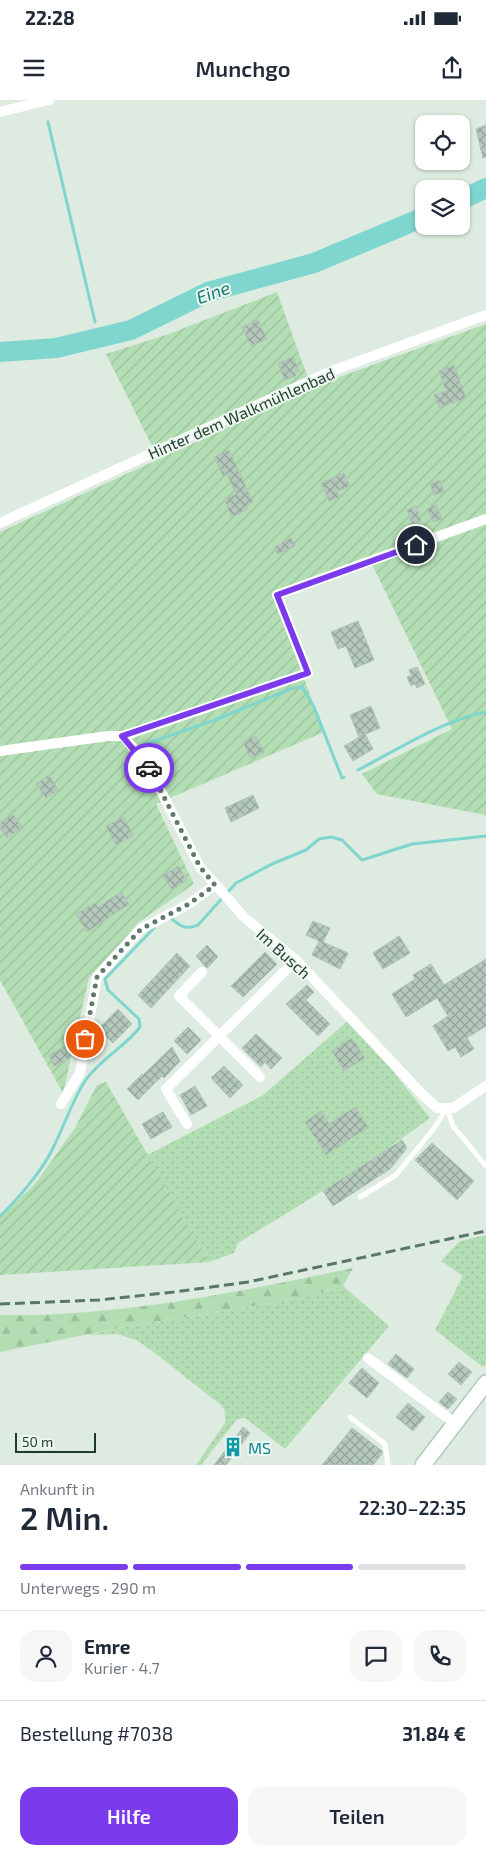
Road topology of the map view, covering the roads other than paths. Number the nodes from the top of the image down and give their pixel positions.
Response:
1 (49, 100) edge
2 (0, 112) edge
3 (486, 315) edge
4 (486, 520) edge
5 (0, 523) edge
6 (122, 736) junction
7 (0, 751) edge
8 (220, 891) junction
9 (296, 960) junction
10 (202, 972) dead end
11 (219, 1036) junction
12 (260, 1076) dead end
13 (486, 1086) edge
14 (61, 1104) dead end
15 (447, 1108) junction
16 (187, 1124) dead end
17 (485, 1165) edge
18 (360, 1196) dead end
19 (368, 1358) dead end
20 (486, 1383) edge
21 (350, 1417) dead end
22 (456, 1424) junction
23 (388, 1465) edge
24 (423, 1465) edge

1 - 2 street
3 - 5 street, Hinter dem Walkmühlenbad
4 - 6 street
6 - 7 street
6 - 8 street, Im Busch
8 - 9 street, Im Busch
8 - 14 street
9 - 11 street
9 - 15 street, Im Busch
10 - 11 street
11 - 12 street
11 - 16 street
13 - 15 street
15 - 17 lane
15 - 18 lane
19 - 22 street
20 - 22 street
21 - 23 lane
22 - 24 street

